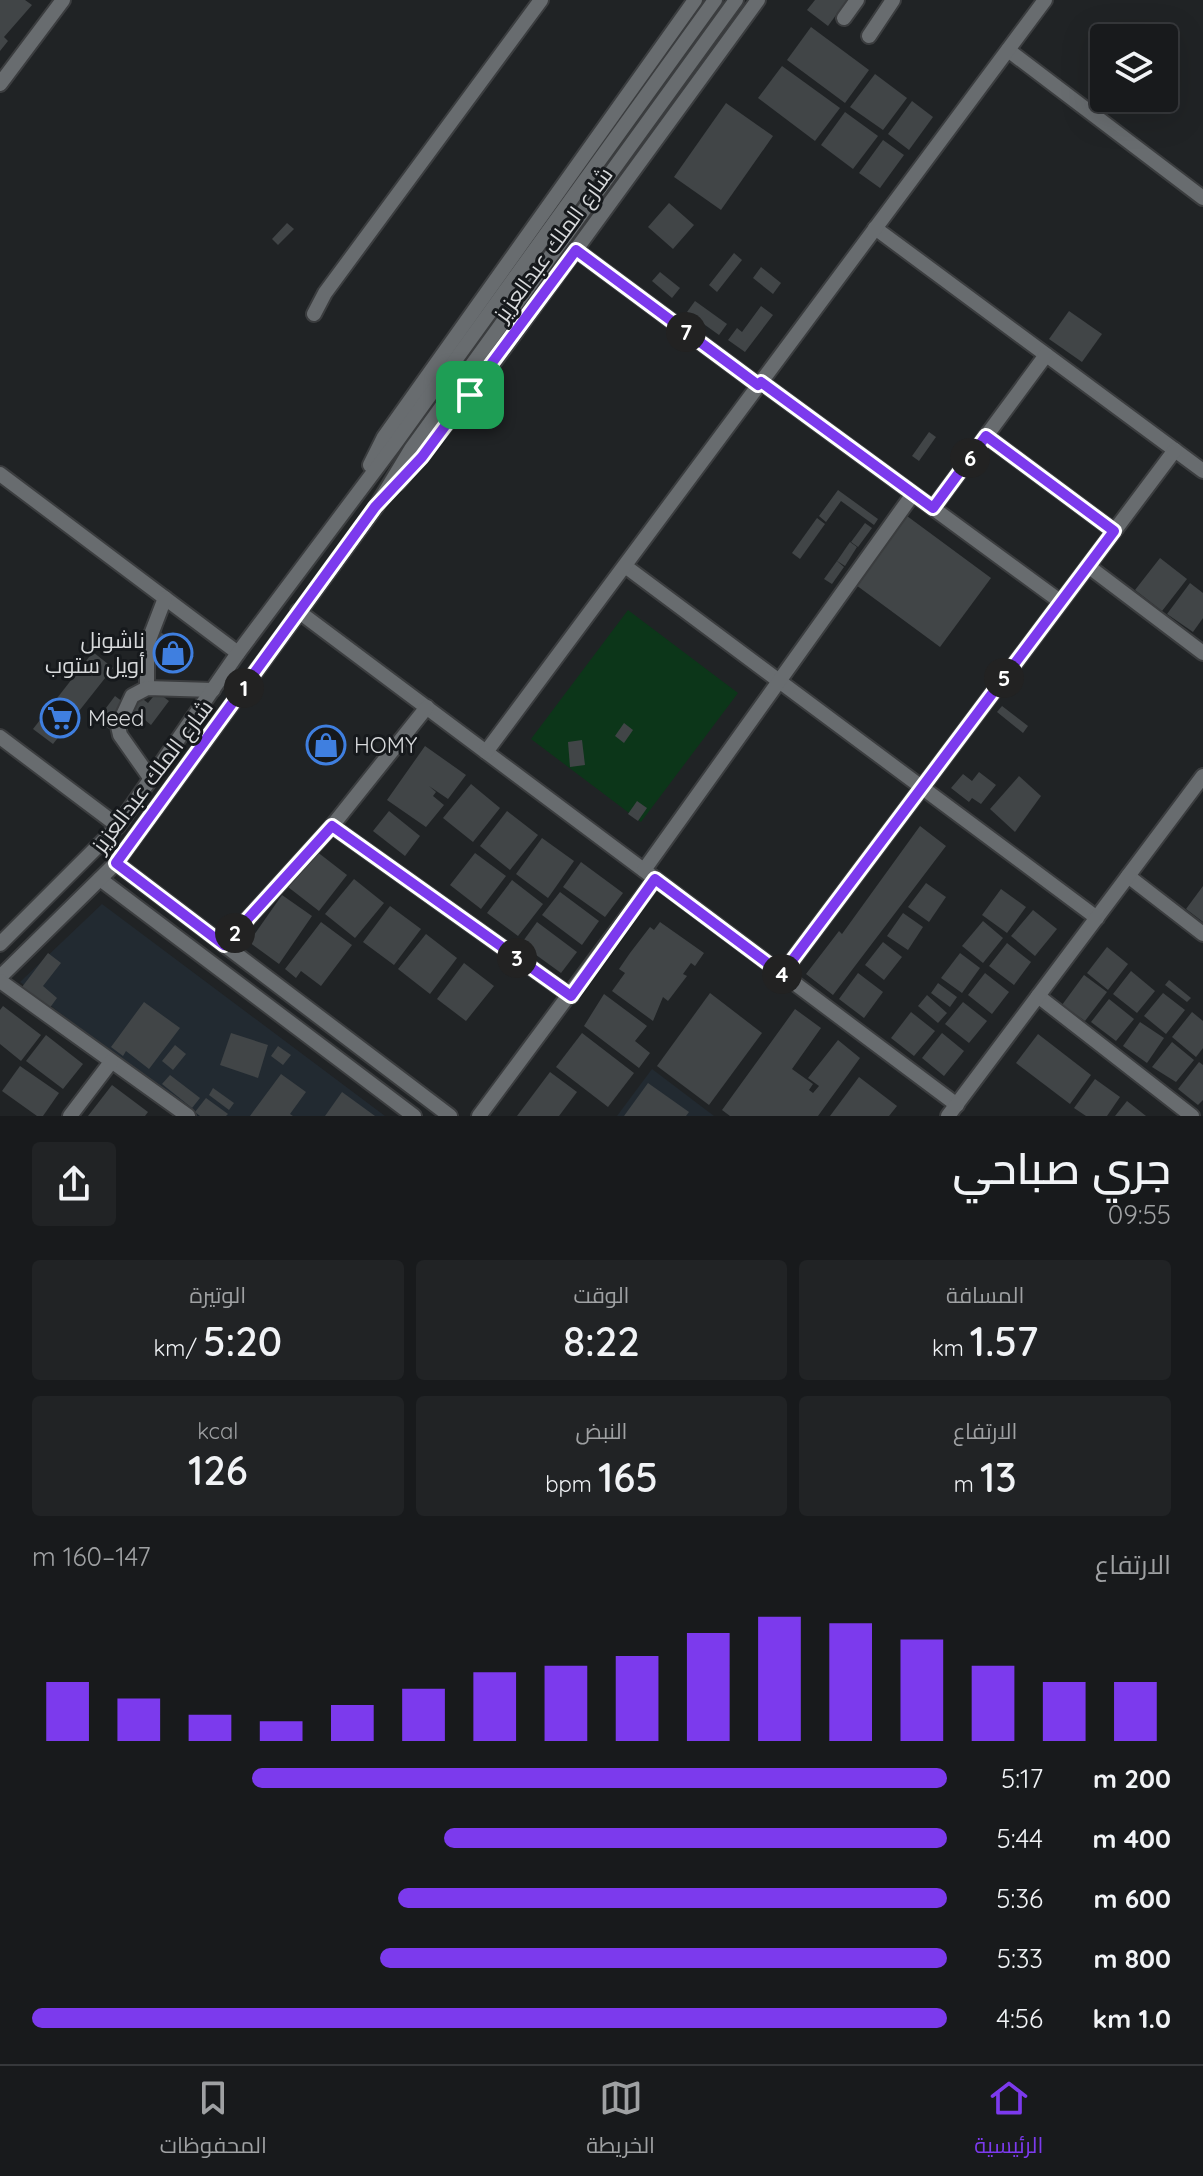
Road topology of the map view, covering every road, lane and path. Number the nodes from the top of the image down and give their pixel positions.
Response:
1 (63, 0) edge
2 (541, 0) edge
3 (715, 0) edge
4 (736, 0) edge
5 (758, 0) edge
6 (857, 0) edge
7 (893, 0) edge
8 (1045, 0) edge
9 (692, 1) edge
10 (844, 18) dead end
11 (869, 36) dead end
12 (1008, 50) junction
13 (0, 84) edge
14 (1203, 198) edge
15 (875, 228) junction
16 (576, 250) junction
17 (314, 314) dead end
18 (1046, 355) junction
19 (760, 383) junction
20 (986, 436) junction
21 (1175, 450) junction
22 (1203, 471) edge
23 (0, 474) edge
24 (356, 491) junction
25 (913, 494) junction
26 (376, 507) junction
27 (933, 508) junction
28 (1114, 531) junction
29 (625, 566) junction
30 (1088, 566) junction
31 (165, 598) junction
32 (1061, 602) junction
33 (298, 611) junction
34 (238, 653) junction
35 (1203, 653) edge
36 (779, 681) junction
37 (147, 688) junction
38 (213, 690) junction
39 (427, 707) junction
40 (0, 737) edge
41 (486, 752) junction
42 (1203, 776) edge
43 (151, 779) junction
44 (922, 787) junction
45 (118, 826) junction
46 (332, 826) junction
47 (116, 863) junction
48 (650, 874) junction
49 (1128, 876) junction
50 (100, 879) junction
51 (1097, 918) junction
52 (1203, 934) edge
53 (0, 944) edge
54 (224, 945) junction
55 (782, 974) junction
56 (0, 979) edge
57 (571, 996) junction
58 (1038, 996) junction
59 (111, 1062) junction
60 (952, 1110) edge
61 (409, 1115) edge
62 (70, 1116) edge
63 (188, 1116) edge
64 (450, 1116) edge
65 (479, 1116) edge
66 (1192, 1116) edge

1 - 13 street
2 - 17 street
3 - 24 street, شارع الملك عبدالعزيز
4 - 26 street, شارع الملك عبدالعزيز
5 - 16 street, شارع الملك عبدالعزيز
6 - 10 street
7 - 11 street
8 - 12 street
9 - 24 street, شارع الملك عبدالعزيز
12 - 14 street
12 - 15 street
15 - 18 street
15 - 19 street
16 - 19 street
16 - 26 street, شارع الملك عبدالعزيز
18 - 20 street
18 - 21 street
19 - 25 street
19 - 29 street
20 - 27 street
20 - 28 street
21 - 22 street
21 - 28 street
23 - 31 street
24 - 34 street, شارع الملك عبدالعزيز
25 - 27 street
25 - 36 street
26 - 33 street, شارع الملك عبدالعزيز
27 - 32 street
28 - 30 street
29 - 36 street
29 - 41 street
30 - 32 street
30 - 35 street
31 - 34 street
31 - 37 street
32 - 44 street
33 - 39 street
33 - 47 street, شارع الملك عبدالعزيز
34 - 38 street, شارع الملك عبدالعزيز
36 - 44 street
36 - 48 street
37 - 38 street
37 - 43 street
38 - 43 street, شارع الملك عبدالعزيز
39 - 41 street
39 - 46 street
40 - 45 street
41 - 48 street
42 - 49 street
43 - 45 street, شارع الملك عبدالعزيز
44 - 51 street
44 - 55 street
45 - 53 street, شارع الملك عبدالعزيز
46 - 54 street
46 - 57 street
47 - 50 street, شارع الملك عبدالعزيز
47 - 54 street
48 - 55 street
48 - 57 street
49 - 51 street
49 - 52 street
50 - 56 street, شارع الملك عبدالعزيز
50 - 61 street
51 - 58 street
54 - 64 street
55 - 60 street
56 - 59 street
57 - 65 street
58 - 60 street
58 - 66 street
59 - 62 street
59 - 63 street

